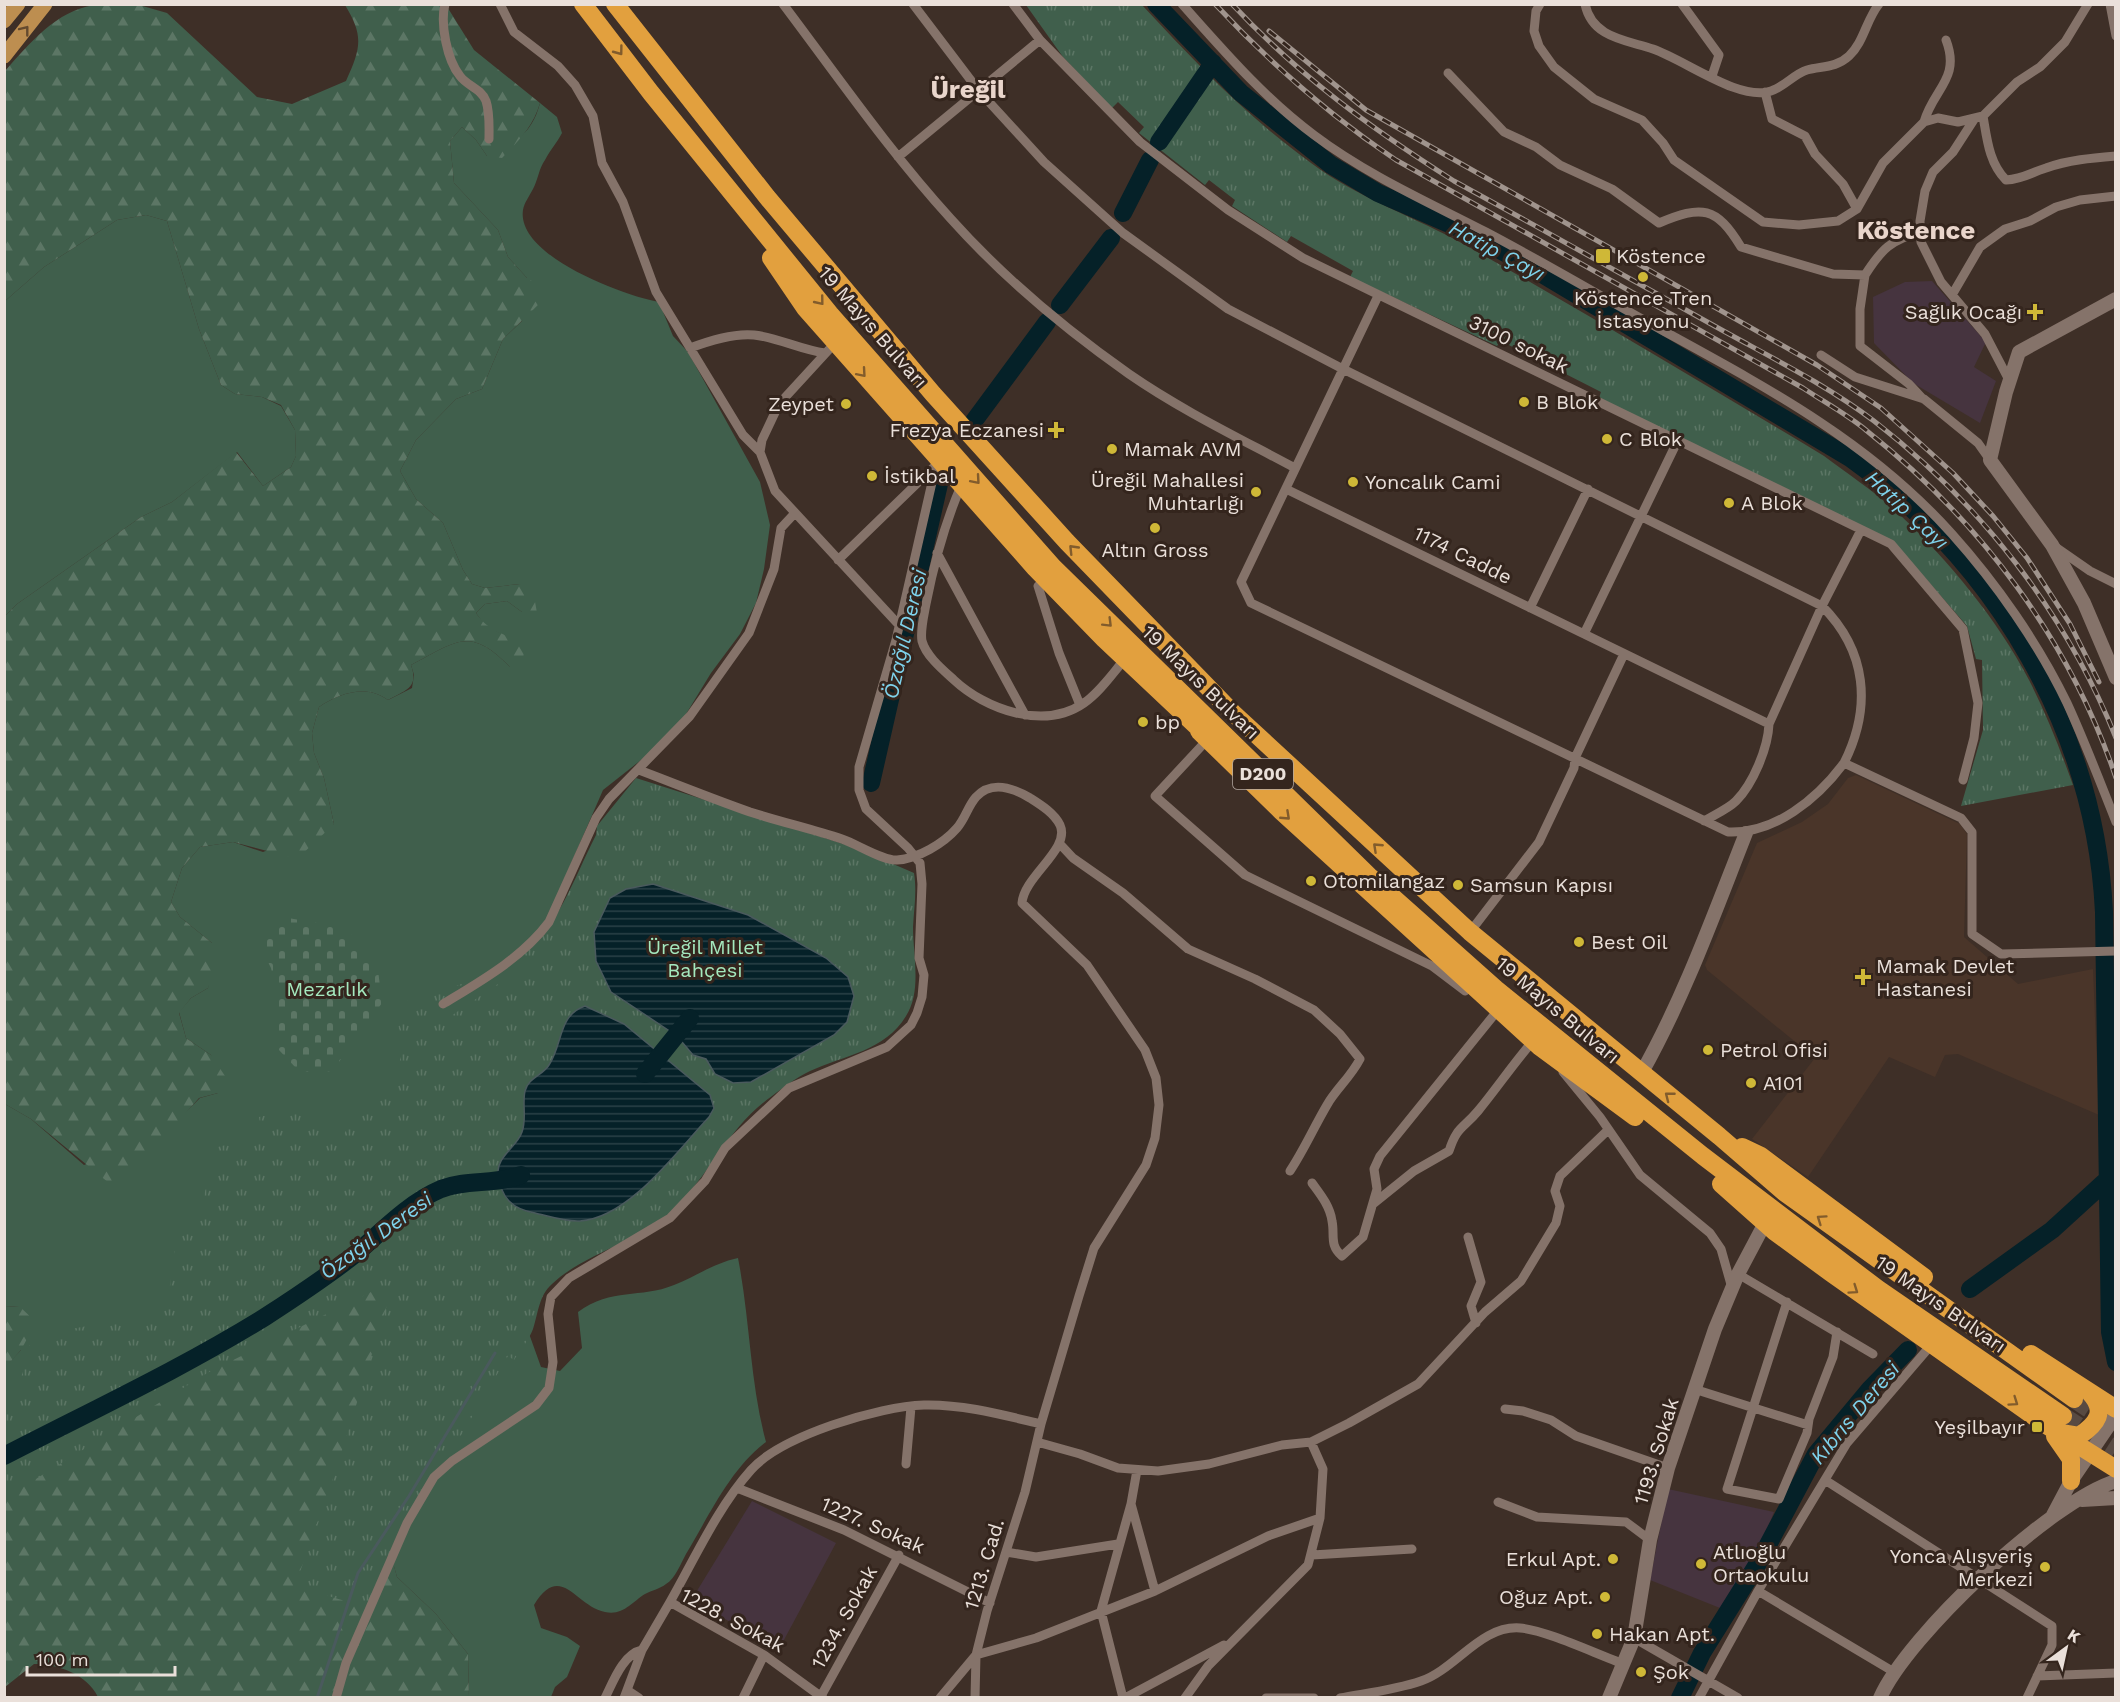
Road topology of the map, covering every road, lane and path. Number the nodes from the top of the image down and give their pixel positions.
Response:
1 (18, 4) edge
2 (45, 4) edge
3 (445, 4) edge
4 (500, 4) edge
5 (583, 4) edge
6 (783, 4) edge
7 (914, 4) edge
8 (1013, 4) edge
9 (1182, 4) edge
10 (1540, 4) edge
11 (1585, 4) edge
12 (1682, 4) edge
13 (1879, 4) edge
14 (2088, 4) edge
15 (2110, 4) edge
16 (616, 6) edge
17 (4, 21) edge
18 (2115, 36) edge
19 (1040, 40) junction
20 (1946, 40) dead end
21 (4, 56) edge
22 (1448, 73) dead end
23 (1712, 76) junction
24 (979, 91) junction
25 (1765, 92) junction
26 (1979, 117) junction
27 (1924, 123) junction
28 (489, 139) dead end
29 (2115, 156) edge
30 (898, 157) junction
31 (2115, 196) edge
32 (743, 207) junction
33 (1857, 209) junction
34 (1921, 232) junction
35 (1865, 275) junction
36 (1952, 295) junction
37 (1378, 296) junction
38 (2115, 299) edge
39 (690, 348) junction
40 (830, 348) junction
41 (1821, 355) dead end
42 (1341, 368) junction
43 (2010, 380) junction
44 (1924, 399) junction
45 (905, 422) junction
46 (930, 428) junction
47 (1677, 442) junction
48 (760, 452) junction
49 (1990, 460) junction
50 (938, 463) junction
51 (1295, 468) junction
52 (961, 486) junction
53 (1286, 489) junction
54 (1588, 489) junction
55 (795, 513) junction
56 (1642, 515) junction
57 (1861, 530) junction
58 (2052, 545) junction
59 (937, 553) junction
60 (838, 560) junction
61 (2115, 584) edge
62 (1038, 586) dead end
63 (1822, 606) junction
64 (1530, 608) junction
65 (898, 625) junction
66 (1584, 634) junction
67 (1624, 654) junction
68 (1125, 659) junction
69 (2115, 678) edge
70 (1080, 705) junction
71 (1025, 715) junction
72 (1769, 724) junction
73 (1204, 735) junction
74 (1575, 759) junction
75 (1844, 763) junction
76 (639, 770) junction
77 (1963, 780) dead end
78 (1283, 794) junction
79 (1704, 821) junction
80 (2115, 822) edge
81 (1746, 833) junction
82 (1059, 843) junction
83 (914, 856) junction
84 (1470, 932) junction
85 (2115, 951) edge
86 (1465, 991) dead end
87 (443, 1004) dead end
88 (1498, 1010) junction
89 (1540, 1046) junction
90 (1641, 1074) junction
91 (1608, 1130) junction
92 (1290, 1171) dead end
93 (1312, 1183) dead end
94 (1373, 1204) junction
95 (1766, 1223) junction
96 (1468, 1237) dead end
97 (1738, 1274) junction
98 (1732, 1288) junction
99 (1787, 1302) junction
100 (1476, 1323) junction
101 (1837, 1332) junction
102 (1932, 1344) junction
103 (1873, 1354) dead end
104 (1695, 1389) junction
105 (2080, 1394) junction
106 (2115, 1399) edge
107 (911, 1407) junction
108 (1505, 1409) dead end
109 (1752, 1409) junction
110 (2115, 1409) edge
111 (2115, 1415) edge
112 (2063, 1416) tunnel mouth
113 (1041, 1424) junction
114 (1808, 1425) junction
115 (2046, 1425) junction
116 (1037, 1442) junction
117 (1311, 1442) junction
118 (2091, 1453) junction
119 (906, 1464) dead end
120 (1668, 1468) junction
121 (2115, 1469) edge
122 (1137, 1470) junction
123 (1825, 1480) junction
124 (2072, 1481) junction
125 (2115, 1481) edge
126 (737, 1488) junction
127 (2115, 1498) edge
128 (2080, 1500) junction
129 (1498, 1502) dead end
130 (1131, 1504) junction
131 (2052, 1516) junction
132 (1320, 1518) junction
133 (1650, 1540) junction
134 (1118, 1544) junction
135 (1412, 1549) dead end
136 (1006, 1552) junction
137 (899, 1555) junction
138 (1312, 1555) junction
139 (1977, 1580) junction
140 (1758, 1591) junction
141 (1155, 1592) junction
142 (670, 1602) junction
143 (990, 1603) junction
144 (1101, 1611) junction
145 (1634, 1638) junction
146 (1231, 1642) junction
147 (642, 1650) junction
148 (764, 1655) junction
149 (976, 1655) junction
150 (1624, 1664) junction
151 (1894, 1672) junction
152 (2115, 1673) edge
153 (2037, 1676) junction
154 (1708, 1680) junction
155 (626, 1694) edge
156 (822, 1697) edge
157 (336, 1698) edge
158 (605, 1698) edge
159 (639, 1698) edge
160 (743, 1698) edge
161 (940, 1698) edge
162 (975, 1698) edge
163 (1124, 1698) edge
164 (1185, 1698) edge
165 (1266, 1698) edge
166 (1314, 1698) edge
167 (1340, 1698) edge
168 (1609, 1698) edge
169 (1699, 1698) edge
170 (1738, 1698) edge
171 (1880, 1698) edge
172 (2027, 1698) edge

1 - 17 main road
21 -> 2 main road
3 - 28 street
4 - 39 street
5 -> 32 highway, 19 Mayıs Bulvarı / D200
6 - 30 street
7 - 24 street
8 - 19 street, 3100 sokak
9 - 80 street
10 - 33 street
11 - 23 street
12 - 23 street
13 - 25 street
14 - 26 street
15 - 18 street
84 -> 16 highway, 19 Mayıs Bulvarı / D200
19 - 24 street
19 - 37 street, 3100 sokak
20 - 27 street
22 - 35 street
23 - 25 street
24 - 30 street
24 - 42 street
25 - 33 street
26 - 27 street
26 - 29 street
26 - 34 street
27 - 33 street
30 - 51 street
31 - 36 street
32 - 40 highway
32 -> 46 highway, 19 Mayıs Bulvarı / D200
34 - 35 street
34 - 36 street
35 - 44 street
36 - 43 street
37 - 42 street
37 - 47 street, 3100 sokak
38 - 43 street
39 - 40 street
39 - 48 street
40 -> 45 highway
40 - 48 street
41 - 44 street
42 - 51 street
42 - 54 street
43 - 49 street
44 - 49 street
45 - 46 highway
45 - 50 highway
46 -> 78 highway, 19 Mayıs Bulvarı / D200
47 - 56 street
47 - 57 street, 3100 sokak
48 - 55 street
49 - 58 street
50 - 52 highway
50 - 60 street
50 - 65 street
51 - 53 street
52 - 59 street
52 - 68 highway
53 - 64 street, 1174 Cadde
53 - 74 street
54 - 56 street
54 - 64 street
55 - 60 street
55 - 76 street
56 - 63 street
56 - 66 street
57 - 63 street
57 - 77 street, 3100 sokak
58 - 61 street
58 - 69 street
59 - 71 street
59 - 71 street
60 - 65 street
62 - 70 street
63 - 72 street
63 - 75 street
64 - 66 street, 1174 Cadde
65 - 83 street
66 - 67 street, 1174 Cadde
67 - 72 street, 1174 Cadde
67 - 74 street
68 - 70 street
68 - 73 highway
70 - 71 street
72 - 79 street
73 - 78 highway
73 - 86 street
73 -> 88 highway
74 - 79 street
74 - 84 street
75 - 81 street
75 - 85 street
76 - 83 street
76 - 87 street
78 - 112 highway, 19 Mayıs Bulvarı / D200
79 - 81 street
81 - 90 street
82 - 83 street
82 - 92 street
82 - 113 street, 1213. Cad.
83 - 157 street
84 - 90 highway, 19 Mayıs Bulvarı / D200
88 - 89 highway
88 - 94 street
89 - 91 street
89 - 94 street
89 - 95 highway
105 -> 90 highway, 19 Mayıs Bulvarı / D200
91 - 98 street
91 - 100 street
93 - 94 street
95 - 97 street, 1193. Sokak
95 -> 102 highway
96 - 100 street
97 - 98 street, 1193. Sokak
97 - 99 street
98 - 104 street, 1193. Sokak
99 - 101 street
99 - 109 street
100 - 117 street
101 - 103 street
101 - 114 street
102 -> 115 highway
102 - 123 street
104 - 109 street
104 - 120 street, 1193. Sokak
105 - 106 street
105 - 110 highway, 19 Mayıs Bulvarı
105 - 115 highway
107 - 113 street
107 - 119 street
107 - 126 street
108 - 120 street
109 - 114 street
109 - 114 street
111 - 118 street
113 - 116 street, 1213. Cad.
115 - 118 highway
115 - 124 highway
116 - 122 street
116 - 136 street, 1213. Cad.
117 - 122 street
117 - 132 street
118 - 121 highway
118 - 124 street
120 - 133 street, 1193. Sokak
122 - 130 street
123 - 139 street
123 - 140 street
124 - 131 street
125 - 128 street
126 - 137 street, 1227. Sokak
126 - 142 street
127 - 128 street
128 - 131 street
129 - 133 street
130 - 134 street
130 - 141 street
131 - 139 street
132 - 138 street
132 - 141 street
133 - 145 street, 1193. Sokak
134 - 136 street
134 - 144 street
135 - 138 street
136 - 143 street, 1213. Cad.
137 - 143 street, 1227. Sokak
137 - 156 street, 1234. Sokak
138 - 146 street
139 - 151 street
139 - 153 street
140 - 151 street
140 - 154 street
141 - 144 street
142 - 147 street, 1228. Sokak
142 - 148 street, 1228. Sokak
143 - 149 street, 1213. Cad.
144 - 149 street
144 - 163 street
145 - 150 street, 1193. Sokak
145 - 154 street
146 - 163 street
146 - 164 street
147 - 155 street
147 - 158 street
148 - 156 street, 1228. Sokak
148 - 160 street
149 - 161 street
149 - 162 street, 1213. Cad.
150 - 167 street
150 - 168 street, 1193. Sokak
151 - 171 street
152 - 153 street
153 - 172 street
154 - 169 street
154 - 170 street
155 - 159 street
165 - 166 street

